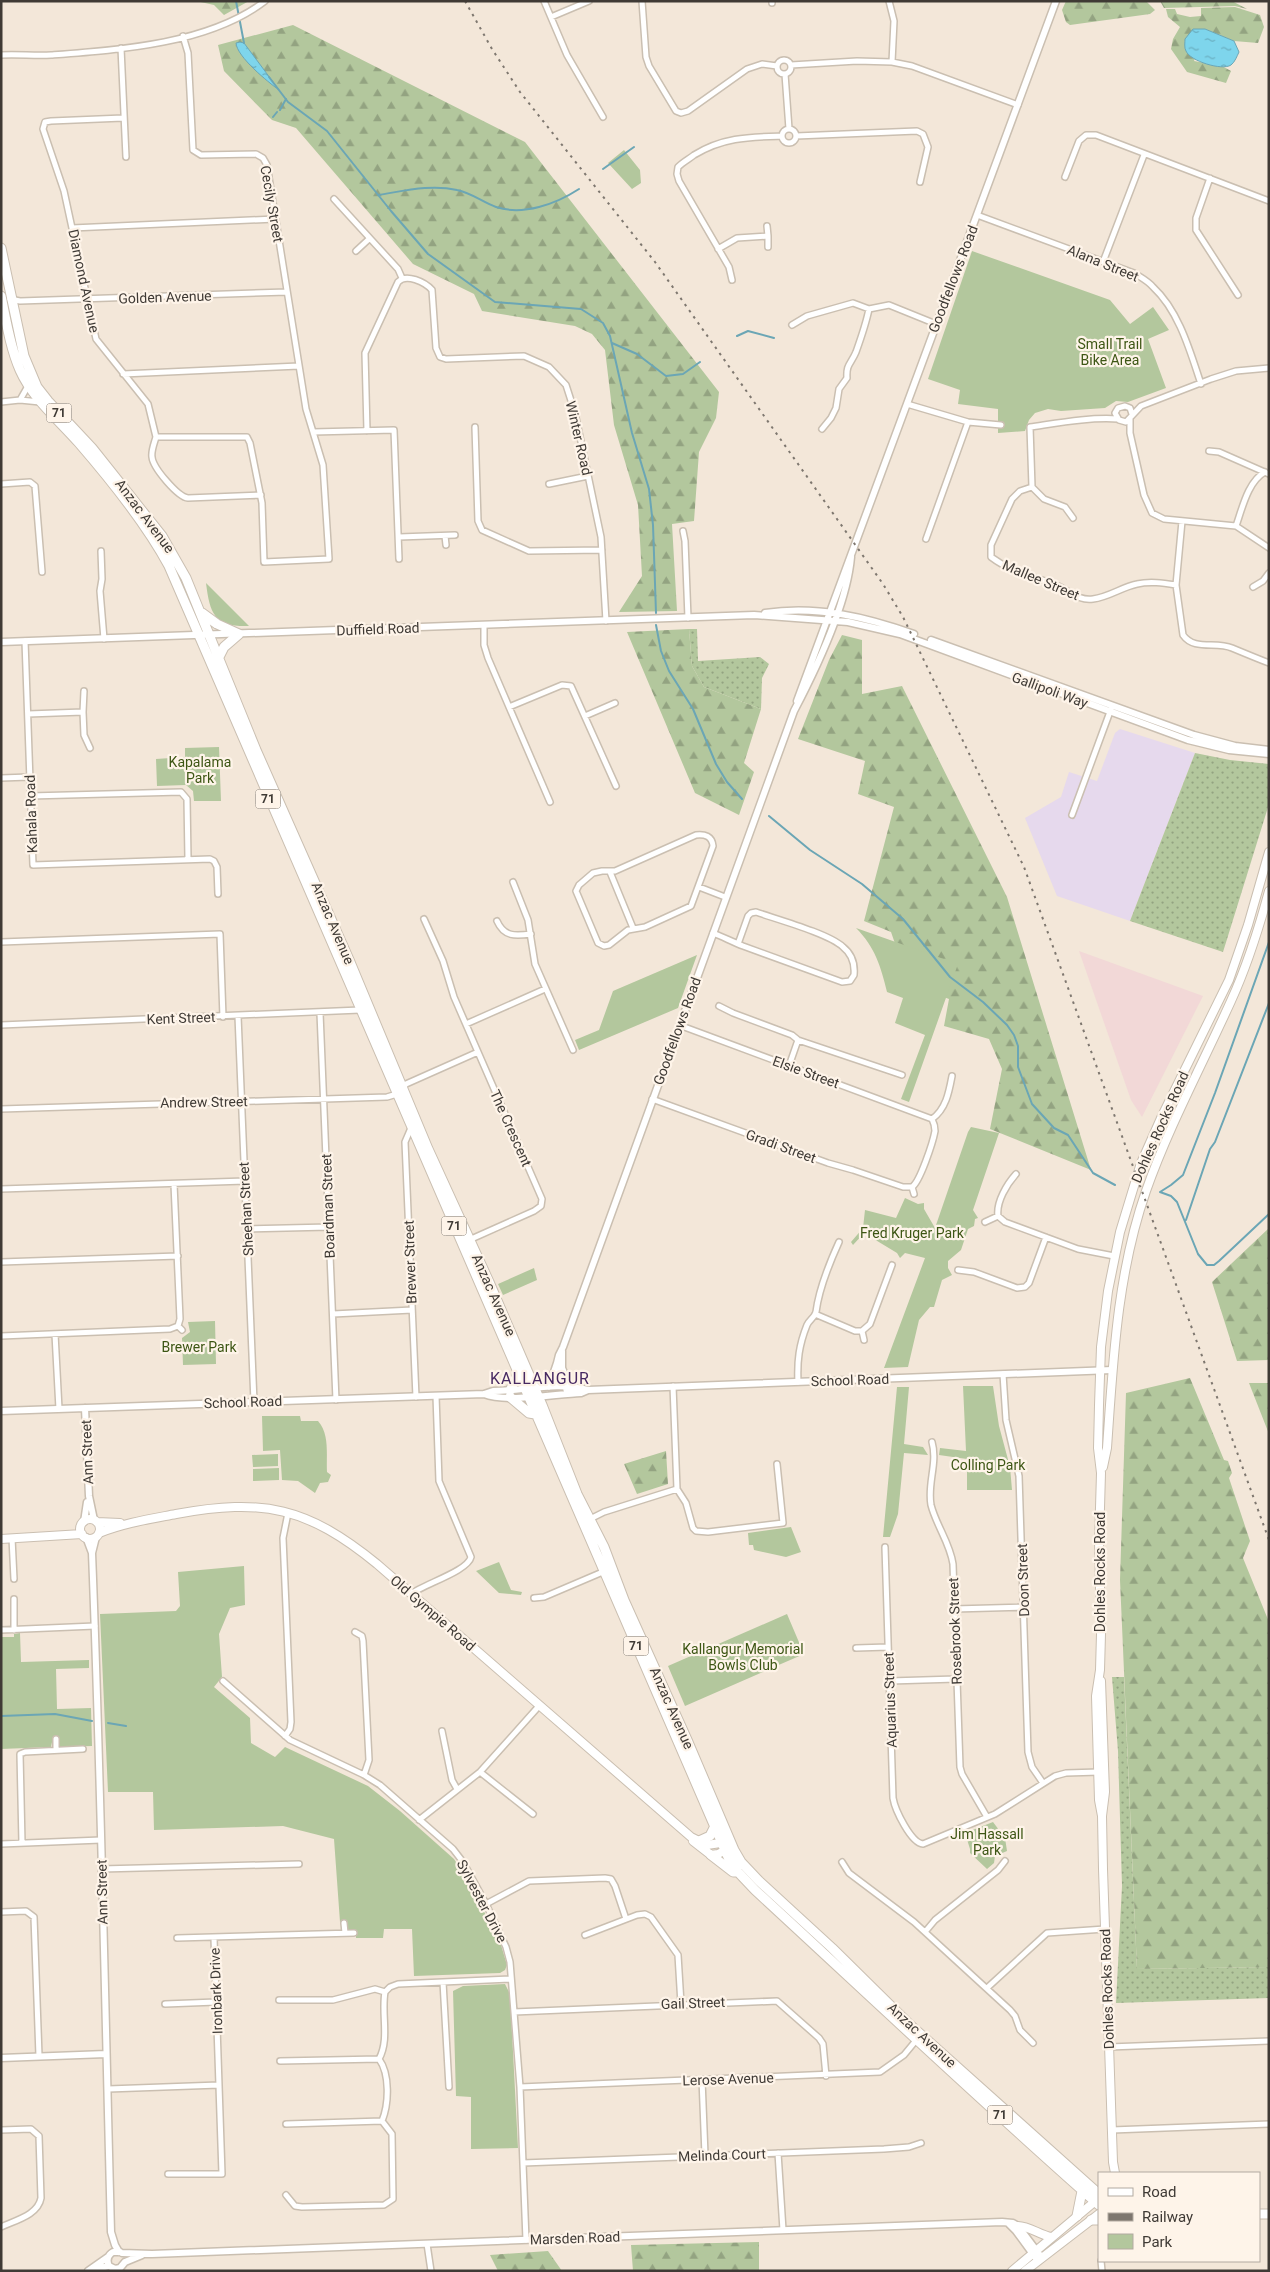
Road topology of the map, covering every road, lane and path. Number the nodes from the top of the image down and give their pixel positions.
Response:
1 (265, 1) edge
2 (544, 1) edge
3 (589, 1) edge
4 (642, 1) edge
5 (889, 1) edge
6 (1056, 1) edge
7 (551, 17) junction
8 (183, 36) junction
9 (121, 48) junction
10 (1, 55) edge
11 (892, 62) junction
12 (791, 65) junction
13 (777, 66) junction
14 (786, 74) junction
15 (1018, 105) junction
16 (603, 117) dead end
17 (123, 118) junction
18 (789, 129) junction
19 (782, 136) junction
20 (796, 136) junction
21 (1144, 155) junction
22 (126, 157) dead end
23 (1065, 177) dead end
24 (1210, 178) junction
25 (920, 182) dead end
26 (334, 199) dead end
27 (1269, 201) edge
28 (978, 215) junction
29 (275, 219) junction
30 (767, 226) dead end
31 (72, 228) junction
32 (768, 236) junction
33 (369, 239) junction
34 (768, 247) dead end
35 (1, 248) edge
36 (718, 249) junction
37 (356, 250) dead end
38 (1103, 262) junction
39 (402, 278) junction
40 (732, 280) dead end
41 (287, 292) junction
42 (1238, 295) dead end
43 (1, 297) edge
44 (88, 299) junction
45 (12, 300) junction
46 (869, 309) junction
47 (936, 324) junction
48 (792, 325) dead end
49 (298, 366) junction
50 (1269, 368) edge
51 (123, 374) junction
52 (1200, 384) junction
53 (28, 386) junction
54 (20, 400) junction
55 (1, 402) edge
56 (40, 402) junction
57 (907, 404) junction
58 (1141, 406) junction
59 (1128, 407) junction
60 (1116, 412) junction
61 (1131, 417) junction
62 (1104, 418) junction
63 (1120, 420) junction
64 (968, 422) junction
65 (1001, 425) dead end
66 (475, 427) dead end
67 (822, 429) dead end
68 (367, 431) junction
69 (313, 432) junction
70 (1130, 433) junction
71 (156, 438) junction
72 (1210, 451) dead end
73 (1267, 473) edge
74 (588, 476) junction
75 (1, 484) edge
76 (549, 484) dead end
77 (1032, 487) junction
78 (261, 495) junction
79 (1073, 518) dead end
80 (1182, 521) junction
81 (1236, 526) junction
82 (683, 531) dead end
83 (455, 535) dead end
84 (446, 536) junction
85 (399, 537) junction
86 (926, 539) dead end
87 (446, 545) dead end
88 (1269, 548) edge
89 (602, 550) junction
90 (101, 551) dead end
91 (851, 557) junction
92 (399, 559) dead end
93 (42, 572) dead end
94 (1269, 573) edge
95 (1176, 584) junction
96 (1253, 587) dead end
97 (200, 611) junction
98 (828, 612) junction
99 (836, 613) junction
100 (754, 615) junction
101 (688, 618) junction
102 (826, 620) junction
103 (606, 621) junction
104 (833, 621) junction
105 (484, 626) junction
106 (239, 634) junction
107 (198, 635) junction
108 (210, 635) junction
109 (104, 638) junction
110 (25, 641) junction
111 (1, 642) edge
112 (219, 657) junction
113 (1269, 663) edge
114 (84, 691) dead end
115 (615, 703) dead end
116 (509, 707) junction
117 (1111, 709) junction
118 (794, 711) junction
119 (80, 712) junction
120 (28, 714) junction
121 (585, 716) junction
122 (90, 748) dead end
123 (1269, 750) edge
124 (1269, 754) edge
125 (29, 777) junction
126 (1, 778) edge
127 (616, 786) dead end
128 (30, 796) junction
129 (550, 802) dead end
130 (1072, 815) dead end
131 (1269, 852) edge
132 (188, 859) junction
133 (610, 872) junction
134 (513, 882) dead end
135 (699, 887) junction
136 (1269, 891) edge
137 (218, 894) dead end
138 (725, 897) junction
139 (424, 919) dead end
140 (497, 921) dead end
141 (633, 928) junction
142 (713, 933) junction
143 (531, 934) junction
144 (1, 942) edge
145 (738, 944) junction
146 (545, 989) junction
147 (719, 1006) dead end
148 (360, 1010) junction
149 (320, 1013) junction
150 (238, 1016) junction
151 (223, 1017) junction
152 (1, 1024) edge
153 (466, 1024) junction
154 (679, 1025) junction
155 (798, 1040) junction
156 (573, 1050) dead end
157 (478, 1052) junction
158 (789, 1066) junction
159 (902, 1075) dead end
160 (952, 1076) dead end
161 (403, 1086) junction
162 (397, 1094) junction
163 (652, 1099) junction
164 (324, 1100) junction
165 (241, 1101) junction
166 (1, 1109) edge
167 (932, 1119) junction
168 (411, 1128) junction
169 (1016, 1174) dead end
170 (245, 1181) junction
171 (174, 1184) junction
172 (912, 1187) junction
173 (1, 1188) edge
174 (914, 1194) dead end
175 (998, 1216) junction
176 (985, 1222) dead end
177 (329, 1226) junction
178 (247, 1229) junction
179 (1046, 1237) junction
180 (469, 1240) junction
181 (839, 1242) dead end
182 (178, 1256) junction
183 (1114, 1256) junction
184 (1, 1262) edge
185 (892, 1265) dead end
186 (958, 1270) dead end
187 (412, 1310) junction
188 (333, 1314) junction
189 (816, 1314) junction
190 (862, 1331) junction
191 (56, 1334) junction
192 (1, 1336) edge
193 (864, 1340) dead end
194 (562, 1351) junction
195 (557, 1363) junction
196 (1100, 1370) junction
197 (1112, 1370) junction
198 (518, 1373) junction
199 (1003, 1374) junction
200 (798, 1382) junction
201 (672, 1386) junction
202 (549, 1387) junction
203 (569, 1391) junction
204 (536, 1392) junction
205 (526, 1393) junction
206 (510, 1394) junction
207 (436, 1396) junction
208 (416, 1397) junction
209 (336, 1400) junction
210 (254, 1402) junction
211 (85, 1408) junction
212 (59, 1409) junction
213 (1, 1411) edge
214 (535, 1414) junction
215 (932, 1442) dead end
216 (778, 1464) dead end
217 (1101, 1474) junction
218 (676, 1489) junction
219 (89, 1496) junction
220 (288, 1513) junction
221 (96, 1521) junction
222 (586, 1521) junction
223 (83, 1523) junction
224 (126, 1523) junction
225 (60, 1534) junction
226 (98, 1535) junction
227 (84, 1536) junction
228 (12, 1538) junction
229 (1, 1539) edge
230 (885, 1547) dead end
231 (92, 1553) junction
232 (608, 1570) junction
233 (14, 1579) dead end
234 (411, 1594) junction
235 (534, 1598) dead end
236 (14, 1600) dead end
237 (1024, 1607) junction
238 (954, 1609) junction
239 (95, 1626) junction
240 (1, 1630) edge
241 (14, 1630) junction
242 (355, 1632) dead end
243 (888, 1647) junction
244 (856, 1648) dead end
245 (956, 1678) junction
246 (223, 1681) dead end
247 (890, 1681) junction
248 (539, 1706) junction
249 (673, 1718) junction
250 (442, 1731) dead end
251 (285, 1736) junction
252 (56, 1739) dead end
253 (56, 1750) junction
254 (83, 1750) dead end
255 (1101, 1771) junction
256 (480, 1772) junction
257 (364, 1775) junction
258 (1043, 1783) junction
259 (457, 1789) junction
260 (533, 1814) dead end
261 (986, 1817) junction
262 (419, 1820) junction
263 (715, 1826) junction
264 (695, 1839) junction
265 (101, 1840) junction
266 (22, 1843) junction
267 (1, 1844) edge
268 (727, 1846) junction
269 (711, 1855) junction
270 (1005, 1861) dead end
271 (842, 1862) dead end
272 (299, 1864) dead end
273 (101, 1869) junction
274 (738, 1872) junction
275 (486, 1904) junction
276 (1, 1912) edge
277 (626, 1919) junction
278 (344, 1923) dead end
279 (1105, 1929) junction
280 (925, 1932) junction
281 (344, 1933) junction
282 (354, 1933) dead end
283 (585, 1936) dead end
284 (177, 1938) dead end
285 (214, 1938) junction
286 (511, 1979) junction
287 (444, 1982) junction
288 (987, 1988) junction
289 (385, 1992) junction
290 (279, 2000) dead end
291 (216, 2002) junction
292 (165, 2004) dead end
293 (681, 2004) junction
294 (514, 2012) junction
295 (919, 2038) junction
296 (1269, 2041) edge
297 (1033, 2043) dead end
298 (1108, 2047) junction
299 (106, 2054) junction
300 (39, 2056) junction
301 (1, 2058) edge
302 (380, 2059) junction
303 (280, 2061) dead end
304 (826, 2076) junction
305 (702, 2080) junction
306 (219, 2085) junction
307 (449, 2087) dead end
308 (520, 2087) junction
309 (108, 2089) junction
310 (382, 2121) junction
311 (286, 2124) dead end
312 (1269, 2124) edge
313 (1, 2130) edge
314 (1112, 2130) junction
315 (921, 2143) dead end
316 (778, 2153) junction
317 (705, 2155) junction
318 (1113, 2162) junction
319 (524, 2163) junction
320 (1109, 2172) edge
321 (1115, 2172) edge
322 (168, 2174) dead end
323 (1098, 2184) edge
324 (1085, 2187) junction
325 (286, 2194) dead end
326 (1098, 2200) edge
327 (1077, 2216) junction
328 (1095, 2220) edge
329 (1007, 2223) junction
330 (1018, 2226) junction
331 (1, 2227) edge
332 (783, 2230) junction
333 (112, 2232) junction
334 (1051, 2236) junction
335 (526, 2240) junction
336 (426, 2244) junction
337 (1034, 2251) junction
338 (120, 2252) junction
339 (143, 2254) junction
340 (108, 2256) junction
341 (1040, 2259) junction
342 (123, 2266) edge
343 (112, 2268) edge
344 (89, 2270) edge
345 (432, 2271) edge
346 (1012, 2271) edge
347 (1025, 2271) edge

1 - 8 street
2 - 7 street
3 - 7 street
4 - 13 street
5 - 11 street
6 - 15 street, Goodfellows Road
7 - 16 street
8 - 9 street
8 - 29 street, Cecily Street
9 - 10 street
9 - 17 street
11 - 12 street
11 - 15 street
12 - 13 street
12 - 14 street
13 - 14 street
14 - 18 street
15 - 28 street, Goodfellows Road
17 - 22 street
17 - 31 street, Diamond Avenue
18 - 19 street
18 - 20 street
19 - 20 street
19 - 36 street
20 - 25 street
21 - 23 street
21 - 24 street
21 - 38 street
24 - 27 street
24 - 42 street
26 - 33 street
28 - 38 street, Alana Street
28 - 47 street, Goodfellows Road
29 - 31 street
29 - 41 street, Cecily Street
30 - 32 street
31 - 44 street, Diamond Avenue
32 - 34 street
32 - 36 street
33 - 37 street
33 - 39 street
35 - 45 highway, Anzac Avenue / 71
36 - 40 street
38 - 52 street, Alana Street
39 - 68 street
39 - 74 street, Winter Road
41 - 44 street, Golden Avenue
41 - 49 street, Cecily Street
43 - 45 street, Golden Avenue
43 - 53 highway, Anzac Avenue / 71
44 - 45 street, Golden Avenue
44 - 51 street, Diamond Avenue
45 - 97 highway, Anzac Avenue / 71
46 - 47 street
46 - 48 street
46 - 67 street
47 - 57 street, Goodfellows Road
49 - 51 street
49 - 69 street, Cecily Street
50 - 52 street
51 - 71 street, Diamond Avenue
52 - 58 street
53 - 54 street
53 - 56 highway, Anzac Avenue / 71
54 - 55 street
54 - 56 street
56 - 107 highway, Anzac Avenue / 71
57 - 64 street
57 - 91 street, Goodfellows Road
58 - 59 street
58 - 61 street
59 - 60 street
59 - 61 street
60 - 62 street
60 - 63 street
61 - 63 street
61 - 70 street
62 - 63 street
62 - 77 street
63 - 70 street
64 - 65 street
64 - 86 street
66 - 89 street
68 - 69 street
68 - 85 street
69 - 78 street, Cecily Street
70 - 80 street
71 - 78 street, Diamond Avenue
71 - 78 street
72 - 73 street
73 - 81 street
74 - 76 street
74 - 89 street, Winter Road
75 - 93 street
77 - 79 street
77 - 95 street, Mallee Street
80 - 81 street
80 - 95 street
81 - 88 street
82 - 101 street
83 - 84 street
84 - 85 street
84 - 87 street
85 - 92 street
89 - 103 street, Winter Road
90 - 109 street
91 - 98 street, Goodfellows Road
91 - 99 street, Goodfellows Road
94 - 96 street
95 - 113 street
97 - 106 highway
97 - 108 highway, Anzac Avenue / 71
98 - 99 street, Duffield Road
98 - 100 street, Duffield Road
98 - 102 street, Goodfellows Road
99 - 104 street, Goodfellows Road
99 - 117 street, Gallipoli Way
100 - 101 street, Duffield Road
100 - 102 street, Duffield Road
101 - 103 street, Duffield Road
102 - 104 street, Duffield Road
102 - 118 street, Goodfellows Road
103 - 105 street, Duffield Road
104 - 117 street, Gallipoli Way
104 - 118 street, Goodfellows Road
105 - 106 street, Duffield Road
105 - 116 street
106 - 108 street, Duffield Road
106 - 112 highway
107 - 108 street, Duffield Road
107 - 109 street, Duffield Road
107 - 148 highway, Anzac Avenue / 71
108 - 112 highway, Anzac Avenue / 71
109 - 110 street, Duffield Road
110 - 111 street, Duffield Road
110 - 120 street, Kahala Road
112 - 161 highway, Anzac Avenue / 71
114 - 119 street
115 - 121 street
116 - 121 street
116 - 129 street
117 - 123 street, Gallipoli Way
117 - 124 street, Gallipoli Way
117 - 130 street
118 - 138 street, Goodfellows Road
119 - 120 street
119 - 122 street
120 - 125 street, Kahala Road
121 - 127 street
125 - 126 street
125 - 128 street, Kahala Road
128 - 132 street
128 - 132 street, Kahala Road
131 - 183 main road, Dohles Rocks Road
132 - 137 street, Kahala Road
133 - 135 street
133 - 141 street
133 - 141 street
134 - 143 street
135 - 138 street
135 - 141 street
136 - 197 main road, Dohles Rocks Road
138 - 142 street, Goodfellows Road
139 - 153 street
140 - 143 street
142 - 145 street
142 - 154 street, Goodfellows Road
143 - 146 street
144 - 151 street
145 - 145 street
146 - 153 street
146 - 156 street
147 - 155 street
148 - 149 street, Kent Street
148 - 162 highway, Anzac Avenue / 71
149 - 150 street, Kent Street
149 - 164 street, Boardman Street
150 - 151 street, Kent Street
150 - 165 street, Sheehan Street
151 - 152 street, Kent Street
153 - 157 street
154 - 158 street, Elsie Street
154 - 163 street, Goodfellows Road
155 - 158 street
155 - 159 street
157 - 161 street
157 - 180 street, The Crescent
158 - 167 street, Elsie Street
160 - 167 street
161 - 162 street
161 - 180 highway, Anzac Avenue / 71
162 - 164 street, Andrew Street
162 - 168 highway, Anzac Avenue / 71
163 - 172 street, Gradi Street
163 - 194 street, Goodfellows Road
164 - 165 street, Andrew Street
164 - 177 street, Boardman Street
165 - 166 street, Andrew Street
165 - 170 street, Sheehan Street
167 - 172 street
168 - 187 street, Brewer Street
168 - 198 highway, Anzac Avenue / 71
169 - 175 street
170 - 171 street
170 - 178 street, Sheehan Street
171 - 173 street
171 - 182 street
172 - 174 street
175 - 176 street
175 - 179 street
177 - 178 street
177 - 188 street, Boardman Street
178 - 210 street, Sheehan Street
179 - 183 street
179 - 186 street
180 - 204 highway, Anzac Avenue / 71
181 - 189 street
182 - 184 street
182 - 191 street
183 - 196 main road, Dohles Rocks Road
185 - 190 street
187 - 188 street
187 - 208 street, Brewer Street
188 - 209 street, Boardman Street
189 - 190 street
189 - 200 street
190 - 193 street
191 - 192 street
191 - 212 street
194 - 195 street, Goodfellows Road
194 - 203 street, Goodfellows Road
195 - 202 street, Goodfellows Road
195 - 203 street
196 - 197 street, School Road
196 - 199 street, School Road
196 - 217 main road, Dohles Rocks Road
197 - 217 main road, Dohles Rocks Road
198 - 205 highway, Anzac Avenue / 71
198 - 206 highway
199 - 200 street, School Road
199 - 237 street, Doon Street
200 - 201 street, School Road
201 - 203 street, School Road
201 - 218 street
202 - 203 street, School Road
202 - 204 street, School Road
203 - 204 street, School Road
204 - 205 street, School Road
204 - 222 highway, Anzac Avenue / 71
205 - 206 street, School Road
205 - 214 highway, Anzac Avenue / 71
206 - 207 street, School Road
206 - 214 highway
207 - 208 street, School Road
207 - 234 street
208 - 209 street, School Road
209 - 210 street, School Road
210 - 211 street, School Road
211 - 212 street, School Road
211 - 219 street, Ann Street
212 - 213 street, School Road
214 - 222 highway, Anzac Avenue / 71
215 - 238 street, Rosebrook Street
216 - 218 street
217 - 255 main road, Dohles Rocks Road
218 - 222 street
219 - 221 street, Ann Street
219 - 223 street, Ann Street
220 - 224 main road, Old Gympie Road
220 - 234 main road, Old Gympie Road
220 - 251 street
221 - 223 main road
221 - 224 main road, Old Gympie Road
221 - 226 main road
222 - 232 highway, Anzac Avenue / 71
223 - 225 main road
223 - 227 main road
224 - 226 main road, Old Gympie Road
225 - 227 main road
225 - 228 main road
226 - 227 main road
226 - 231 street, Ann Street
227 - 231 street, Ann Street
228 - 229 main road
228 - 233 street
230 - 243 street, Aquarius Street
231 - 239 street, Ann Street
232 - 235 street
232 - 249 highway, Anzac Avenue / 71
234 - 248 main road, Old Gympie Road
236 - 241 street
237 - 238 street
237 - 258 street, Doon Street
238 - 245 street, Rosebrook Street
239 - 241 street
239 - 265 street, Ann Street
240 - 241 street
242 - 257 street
243 - 244 street
243 - 247 street, Aquarius Street
245 - 247 street
245 - 261 street, Rosebrook Street
246 - 251 street, Sylvester Drive
247 - 261 street, Aquarius Street
248 - 256 street
248 - 264 main road, Old Gympie Road
249 - 263 highway, Anzac Avenue / 71
249 - 268 highway, Anzac Avenue / 71
250 - 259 street
251 - 257 street, Sylvester Drive
252 - 253 street
253 - 254 street
253 - 266 street
255 - 258 street
255 - 279 main road, Dohles Rocks Road
256 - 259 street
256 - 260 street
257 - 262 street, Sylvester Drive
258 - 261 street
259 - 262 street
262 - 275 street, Sylvester Drive
263 - 264 highway
263 - 268 highway, Anzac Avenue / 71
264 - 268 main road
264 - 269 main road, Old Gympie Road
265 - 266 street
265 - 273 street, Ann Street
266 - 267 street
268 - 269 main road
268 - 274 highway, Anzac Avenue / 71
268 - 295 highway, Anzac Avenue / 71
269 - 274 highway
270 - 280 street
271 - 280 street
272 - 273 street
273 - 299 street, Ann Street
274 - 295 highway, Anzac Avenue / 71
275 - 277 street
275 - 286 street, Sylvester Drive
276 - 300 street
277 - 283 street
277 - 293 street
278 - 281 street
279 - 288 street
279 - 298 main road, Dohles Rocks Road
280 - 288 street
281 - 282 street, Ironbark Drive
281 - 285 street, Ironbark Drive
284 - 285 street
285 - 291 street, Ironbark Drive
286 - 287 street
286 - 294 street, Sylvester Drive
287 - 289 street
287 - 307 street
288 - 297 street
289 - 290 street
289 - 302 street
291 - 292 street
291 - 306 street, Ironbark Drive
293 - 294 street, Gail Street
293 - 304 street, Gail Street
294 - 308 street, Sylvester Drive
295 - 304 street, Lerose Avenue
295 - 324 highway, Anzac Avenue / 71
296 - 298 street
298 - 314 main road, Dohles Rocks Road
299 - 300 street
299 - 309 street, Ann Street
300 - 301 street
302 - 303 street
302 - 310 street
304 - 305 street, Lerose Avenue
305 - 308 street, Lerose Avenue
305 - 317 street
306 - 309 street
306 - 322 street, Ironbark Drive
308 - 319 street, Sylvester Drive
309 - 333 street, Ann Street
310 - 311 street
310 - 325 street
312 - 314 street
313 - 331 street
314 - 318 main road, Dohles Rocks Road
315 - 316 street, Melinda Court
316 - 317 street, Melinda Court
316 - 332 street
317 - 319 street, Melinda Court
318 - 320 main road, Dohles Rocks Road
318 - 321 main road, Dohles Rocks Road
319 - 335 street, Sylvester Drive
323 - 324 highway
324 - 326 highway, Anzac Avenue / 71
324 - 327 highway
326 - 327 main road
327 - 334 main road
328 - 341 main road
329 - 330 street, Marsden Road
329 - 332 street, Marsden Road
329 - 337 street
330 - 334 main road
330 - 337 street
332 - 335 street, Marsden Road
333 - 338 street, Ann Street
333 - 340 street, Ann Street
334 - 337 main road
335 - 336 street, Marsden Road
336 - 339 street, Marsden Road
336 - 345 street
337 - 341 street
337 - 346 main road
338 - 339 street, Marsden Road
338 - 340 street, Marsden Road
338 - 342 street, Ann Street
339 - 342 street, Marsden Road
340 - 343 street, Ann Street
340 - 344 street
341 - 347 main road
342 - 343 street, Marsden Road
343 - 344 street

